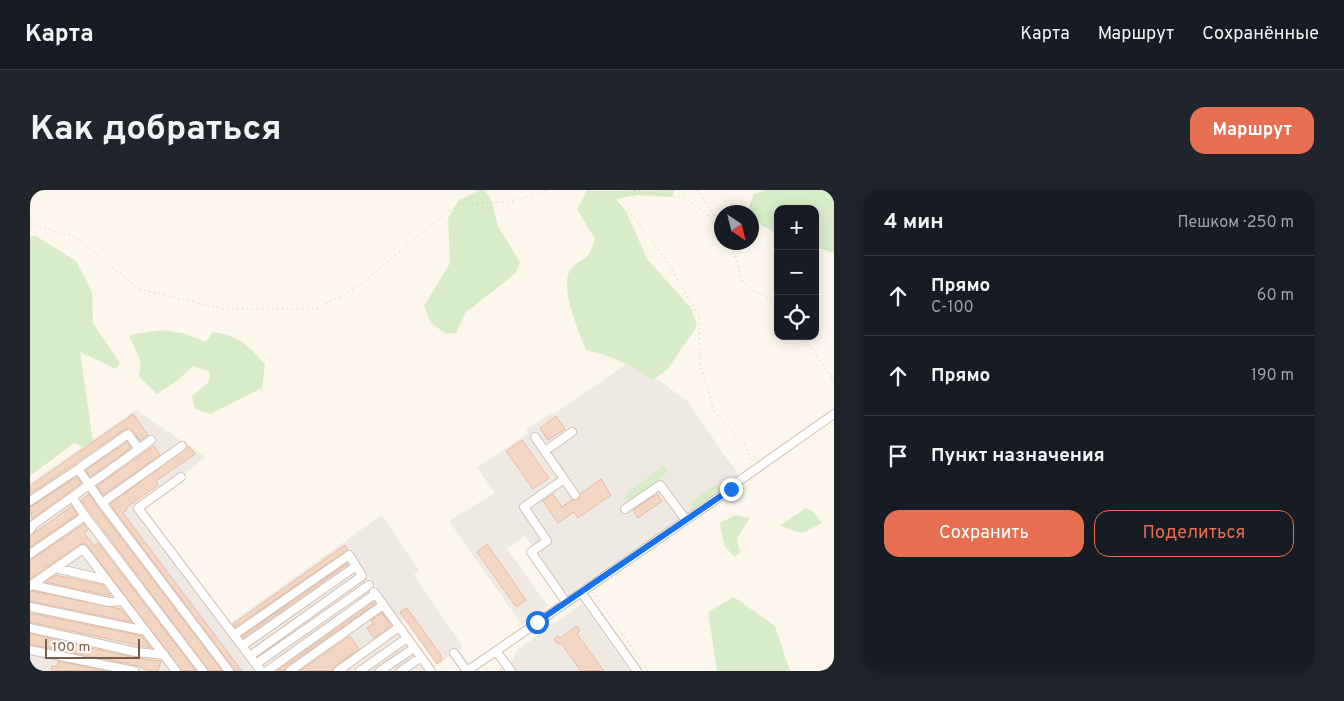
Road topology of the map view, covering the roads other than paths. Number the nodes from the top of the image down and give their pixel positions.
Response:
1 (834, 414) edge
2 (572, 432) dead end
3 (535, 437) dead end
4 (152, 440) dead end
5 (182, 446) dead end
6 (139, 449) junction
7 (545, 451) junction
8 (78, 469) junction
9 (181, 477) dead end
10 (564, 479) junction
11 (89, 485) junction
12 (575, 495) dead end
13 (72, 497) junction
14 (30, 501) edge
15 (102, 503) junction
16 (625, 509) dead end
17 (85, 516) junction
18 (686, 520) junction
19 (31, 525) edge
20 (30, 554) edge
21 (356, 566) junction
22 (55, 568) junction
23 (362, 576) junction
24 (107, 580) junction
25 (31, 586) edge
26 (369, 586) junction
27 (581, 592) junction
28 (376, 594) junction
29 (123, 601) junction
30 (566, 602) junction
31 (383, 605) junction
32 (30, 607) edge
33 (399, 627) junction
34 (30, 628) edge
35 (146, 631) junction
36 (234, 635) junction
37 (407, 638) junction
38 (242, 646) junction
39 (414, 648) junction
40 (30, 650) edge
41 (496, 650) junction
42 (454, 653) dead end
43 (164, 654) junction
44 (250, 656) junction
45 (421, 657) junction
46 (259, 668) edge
47 (426, 669) edge
48 (134, 671) edge
49 (176, 671) edge
50 (203, 671) edge
51 (229, 671) edge
52 (266, 671) edge
53 (290, 671) edge
54 (338, 671) edge
55 (360, 671) edge
56 (380, 671) edge
57 (401, 671) edge
58 (467, 671) edge
59 (511, 671) edge
60 (637, 671) edge

1 - 18 street
2 - 7 street
3 - 7 street
4 - 6 street
5 - 15 street
6 - 8 street
6 - 11 street
7 - 10 street
8 - 11 street
8 - 14 street
9 - 36 street
10 - 12 street
10 - 30 street
11 - 13 street
11 - 15 street
13 - 17 street
13 - 19 street
15 - 51 street
16 - 18 street
17 - 20 street
17 - 50 street
18 - 27 street
21 - 23 street
21 - 36 street
21 - 38 street
22 - 24 street
22 - 24 street
22 - 25 street
23 - 26 street
23 - 44 street
24 - 29 street
25 - 29 street
26 - 28 street
26 - 46 street
27 - 30 street
27 - 60 street
28 - 31 street
28 - 52 street
29 - 35 street
30 - 41 street
31 - 33 street
31 - 53 street
32 - 35 street
33 - 37 street
33 - 54 street
34 - 43 street
35 - 43 street
36 - 38 street
37 - 39 street
37 - 55 street
38 - 44 street
39 - 45 street
39 - 56 street
40 - 48 street
41 - 58 street
41 - 59 street
42 - 58 street
43 - 49 street
44 - 46 street
45 - 47 street
45 - 57 street

